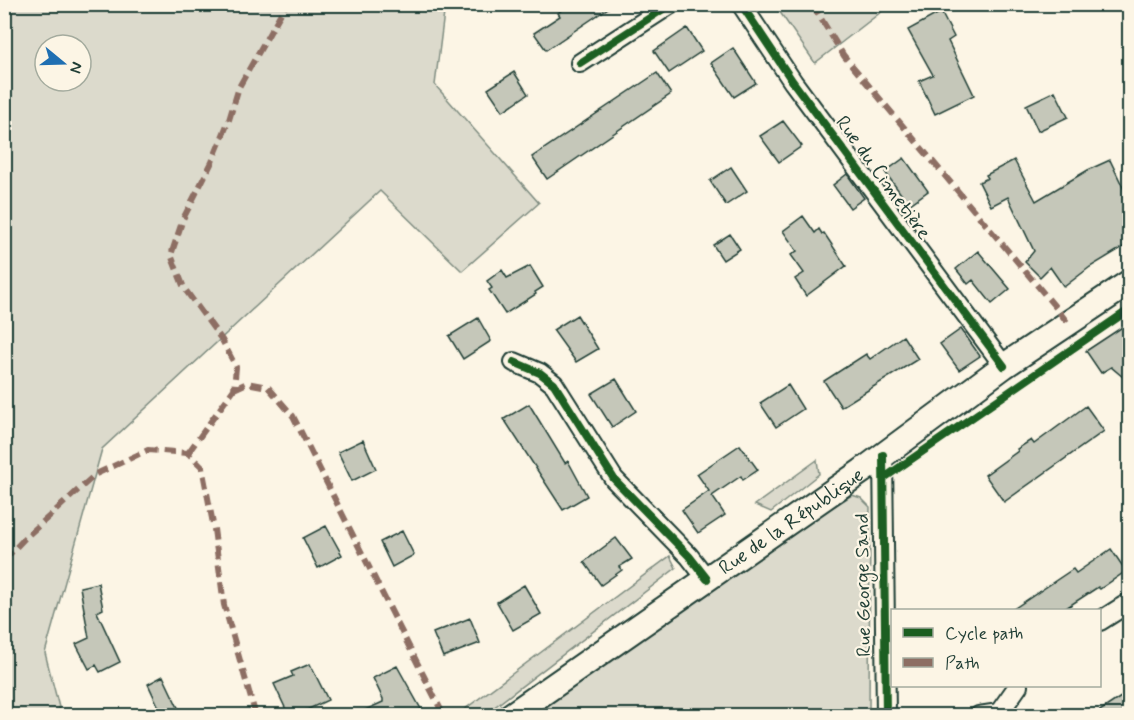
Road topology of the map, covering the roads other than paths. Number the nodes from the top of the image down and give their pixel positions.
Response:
1 (671, 4) edge
2 (741, 4) edge
3 (580, 63) dead end
4 (1130, 282) edge
5 (514, 362) dead end
6 (1004, 366) junction
7 (883, 455) junction
8 (707, 579) junction
9 (1130, 602) edge
10 (1101, 620) edge
11 (1017, 687) edge
12 (999, 714) edge
13 (510, 716) edge
14 (886, 716) edge
15 (980, 716) edge

1 - 3 street
2 - 6 street, Rue du Cimetière
4 - 6 main road, Rue de la République
5 - 8 street
6 - 7 main road, Rue de la République
7 - 8 main road, Rue de la République
7 - 14 street, Rue George Sand
8 - 13 main road, Rue de la République
9 - 10 street
11 - 12 street
12 - 15 street

